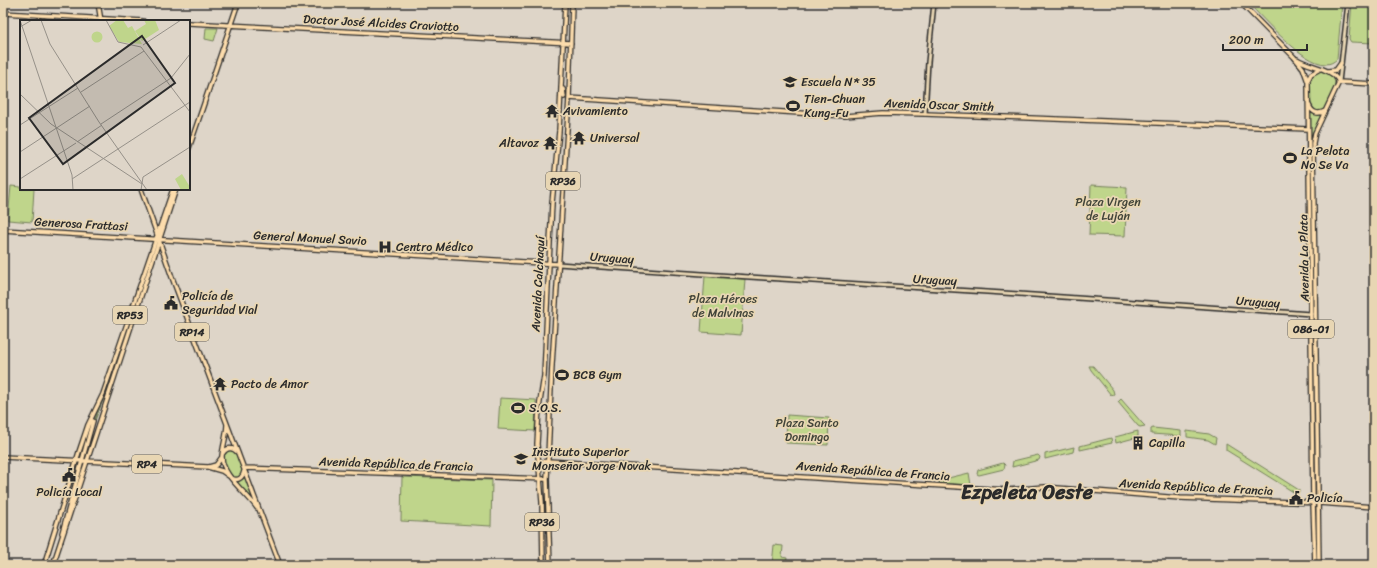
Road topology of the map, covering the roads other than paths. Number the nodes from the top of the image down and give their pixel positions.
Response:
1 (98, 3) edge
2 (238, 3) edge
3 (564, 3) edge
4 (572, 3) edge
5 (934, 3) edge
6 (1241, 3) edge
7 (1348, 3) edge
8 (3, 13) edge
9 (101, 20) edge
10 (190, 23) edge
11 (230, 25) junction
12 (564, 27) junction
13 (572, 27) junction
14 (564, 43) junction
15 (571, 43) junction
16 (1294, 57) junction
17 (1341, 63) junction
18 (563, 64) junction
19 (1324, 70) junction
20 (1328, 71) junction
21 (1308, 82) junction
22 (1338, 82) junction
23 (1374, 84) edge
24 (566, 97) junction
25 (1308, 102) junction
26 (1325, 111) junction
27 (925, 114) junction
28 (1308, 129) junction
29 (190, 145) edge
30 (141, 190) edge
31 (173, 190) edge
32 (176, 190) edge
33 (3, 230) edge
34 (158, 239) junction
35 (549, 263) junction
36 (558, 264) junction
37 (1311, 314) junction
38 (102, 394) junction
39 (226, 421) junction
40 (238, 453) junction
41 (222, 455) junction
42 (3, 457) edge
43 (76, 461) junction
44 (82, 461) junction
45 (87, 461) junction
46 (548, 461) junction
47 (538, 463) junction
48 (208, 467) junction
49 (244, 469) junction
50 (230, 477) junction
51 (540, 478) junction
52 (547, 479) junction
53 (1313, 503) junction
54 (1318, 503) junction
55 (1374, 507) edge
56 (262, 516) junction
57 (58, 550) junction
58 (44, 565) edge
59 (53, 565) edge
60 (280, 565) edge
61 (544, 565) edge
62 (550, 565) edge
63 (1315, 565) edge
64 (1320, 565) edge

1 - 9 main road
2 - 11 main road
3 - 12 main road, Avenida Calchaquí
4 - 13 main road, Avenida Calchaquí / RP36
5 - 27 street
6 - 16 main road, Avenida La Plata
7 - 17 street
8 - 9 main road
10 - 11 main road, Doctor José Alcides Craviotto
11 - 14 main road, Doctor José Alcides Craviotto
11 - 29 main road
12 - 13 main road
12 - 14 main road, Avenida Calchaquí / RP36
13 - 15 main road, Avenida Calchaquí / RP36
14 - 15 main road, Doctor José Alcides Craviotto
14 - 18 main road, Avenida Calchaquí / RP36
15 - 24 main road, Avenida Calchaquí / RP36
16 - 19 main road, Avenida La Plata
16 - 21 main road, Avenida La Plata
17 - 20 main road
17 - 22 street
18 - 24 main road
18 - 35 main road, Avenida Calchaquí / RP36
19 - 20 main road, Avenida La Plata
19 - 21 main road
20 - 22 main road
21 - 25 main road, Avenida La Plata
22 - 23 main road
22 - 26 main road, Avenida La Plata
24 - 27 main road, Avenida Oscar Smith
24 - 36 main road, Avenida Calchaquí / RP36
25 - 26 main road
25 - 28 main road, Avenida La Plata / 086-01
26 - 54 main road, Avenida La Plata / 086-01
27 - 28 main road, Avenida Oscar Smith
28 - 37 main road, Avenida La Plata / 086-01
30 - 34 main road, RP14
31 - 34 main road
32 - 34 main road
33 - 34 main road, Generosa Frattasi
34 - 35 main road, General Manuel Savio
34 - 38 main road, RP53
34 - 39 main road, RP14
34 - 45 main road, RP53
35 - 36 main road, General Manuel Savio
35 - 47 main road, Avenida Calchaquí / RP36
36 - 37 street, Uruguay
36 - 46 main road, Avenida Calchaquí / RP36
37 - 53 main road, Avenida La Plata / 086-01
38 - 43 main road, RP53
38 - 44 main road, RP53
39 - 40 main road, RP14
39 - 41 main road, RP14
40 - 41 main road
40 - 49 main road
41 - 48 main road
41 - 50 main road
42 - 43 main road, RP4
43 - 44 main road, RP4
43 - 58 main road, RP53
44 - 45 main road, RP4
44 - 57 main road, RP53
45 - 48 main road, RP4
45 - 57 main road, RP53
46 - 47 main road, Avenida República de Francia
46 - 52 main road, Avenida Calchaquí / RP36
46 - 53 main road, Avenida República de Francia
47 - 51 main road, Avenida Calchaquí / RP36
48 - 50 main road, RP4
49 - 50 main road
49 - 51 main road, Avenida República de Francia
49 - 56 main road
50 - 56 main road
51 - 52 main road, Avenida República de Francia
51 - 61 main road, Avenida Calchaquí / RP36
52 - 62 main road, Avenida Calchaquí / RP36
53 - 54 main road, Avenida República de Francia
53 - 63 main road, Avenida La Plata / 086-01
54 - 55 main road, Avenida República de Francia
54 - 64 main road, Avenida La Plata / 086-01
56 - 60 main road
57 - 59 main road, RP53

